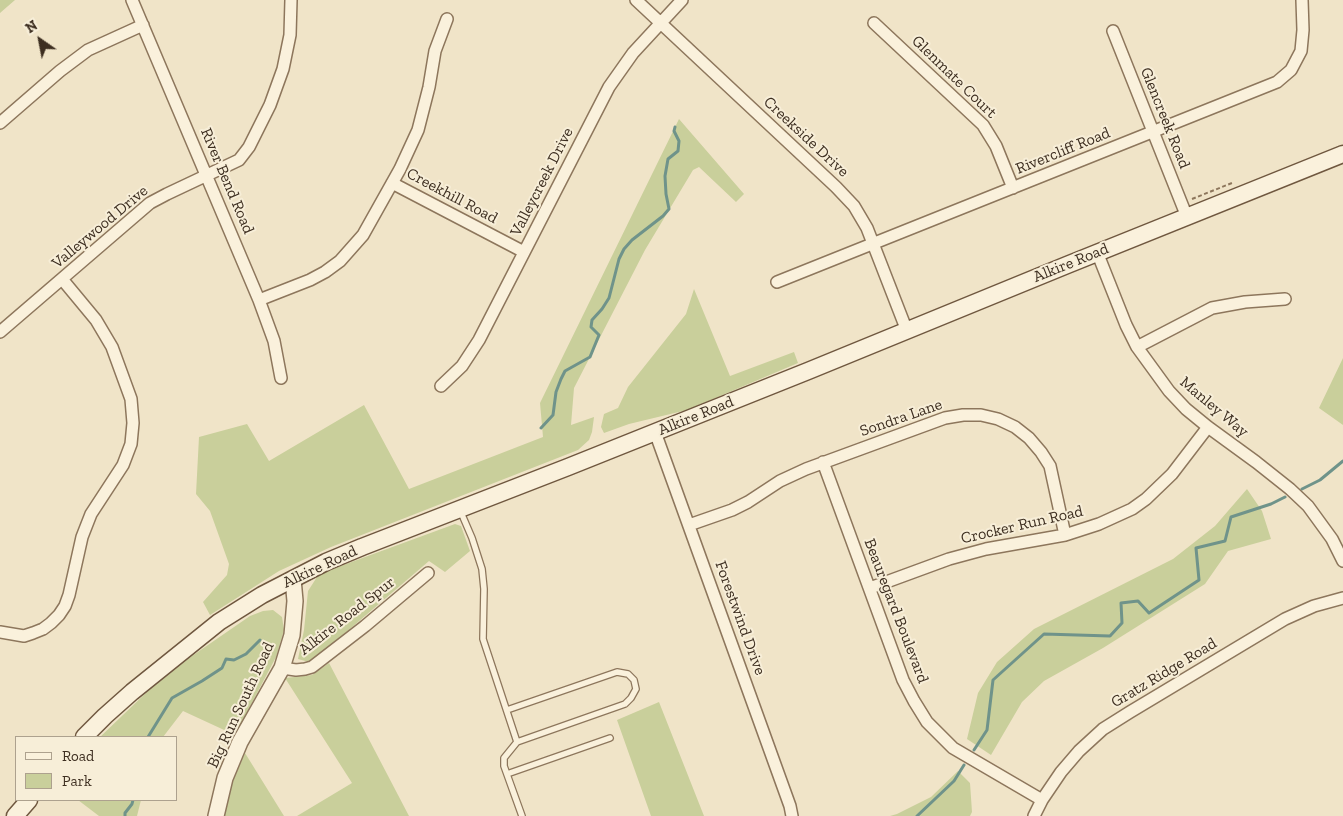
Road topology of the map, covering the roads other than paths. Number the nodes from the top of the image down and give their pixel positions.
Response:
1 (132, 0) edge
2 (291, 0) edge
3 (636, 0) edge
4 (682, 0) edge
5 (1302, 0) edge
6 (447, 19) dead end
7 (874, 23) dead end
8 (660, 24) junction
9 (143, 25) junction
10 (1113, 32) dead end
11 (0, 123) edge
12 (1154, 132) junction
13 (1343, 154) edge
14 (207, 174) junction
15 (392, 183) junction
16 (1013, 188) junction
17 (1187, 217) junction
18 (872, 244) junction
19 (524, 252) junction
20 (1097, 252) junction
21 (62, 279) junction
22 (777, 282) dead end
23 (1285, 299) dead end
24 (259, 300) junction
25 (907, 330) junction
26 (0, 332) edge
27 (1137, 348) junction
28 (281, 378) dead end
29 (441, 386) dead end
30 (1208, 427) junction
31 (655, 432) junction
32 (823, 462) junction
33 (459, 508) junction
34 (689, 525) junction
35 (1065, 534) junction
36 (1343, 561) edge
37 (428, 573) dead end
38 (293, 579) junction
39 (870, 588) junction
40 (1343, 598) edge
41 (0, 632) edge
42 (282, 668) junction
43 (507, 710) junction
44 (85, 736) edge
45 (610, 738) dead end
46 (517, 742) junction
47 (507, 774) junction
48 (1042, 800) junction
49 (27, 801) edge
50 (16, 816) edge
51 (216, 816) edge
52 (522, 816) edge
53 (792, 816) edge
54 (1034, 816) edge

1 - 9 street, River Bend Road
2 - 14 street, Valleywood Drive
3 - 8 street, Creekside Drive
4 - 8 street, Valleycreek Drive
5 - 12 street, Rivercliff Road
6 - 15 street
7 - 16 street, Glenmate Court
8 - 18 street, Creekside Drive
8 - 19 street, Valleycreek Drive
9 - 11 street
9 - 14 street, River Bend Road
10 - 12 street, Glencreek Road
12 - 16 street, Rivercliff Road
12 - 17 street, Glencreek Road
13 - 17 main road, Alkire Road
14 - 21 street, Valleywood Drive
14 - 24 street, River Bend Road
15 - 19 street, Creekhill Road
15 - 24 street
16 - 18 street, Rivercliff Road
17 - 20 main road, Alkire Road
18 - 22 street, Rivercliff Road
18 - 25 street, Creekside Drive
19 - 29 street, Valleycreek Drive
20 - 25 main road, Alkire Road
20 - 27 street, Manley Way
21 - 26 street, Valleywood Drive
21 - 41 street
23 - 27 street
24 - 28 street, River Bend Road
25 - 31 main road, Alkire Road
27 - 30 street, Manley Way
30 - 35 street, Crocker Run Road
30 - 36 street, Manley Way
31 - 33 main road, Alkire Road
31 - 34 street, Forestwind Drive
32 - 34 street, Sondra Lane
32 - 35 street, Sondra Lane
32 - 39 street, Beauregard Boulevard
33 - 38 main road, Alkire Road
33 - 43 lane
34 - 53 street, Forestwind Drive
35 - 39 street, Crocker Run Road
37 - 42 street, Alkire Road Spur
38 - 42 street, Big Run South Road
38 - 44 main road, Alkire Road
39 - 48 street, Beauregard Boulevard
40 - 48 street, Gratz Ridge Road
42 - 51 street, Big Run South Road
43 - 46 lane
43 - 46 lane
45 - 47 lane
46 - 47 lane
47 - 52 lane
48 - 54 street, Gratz Ridge Road
49 - 50 main road

